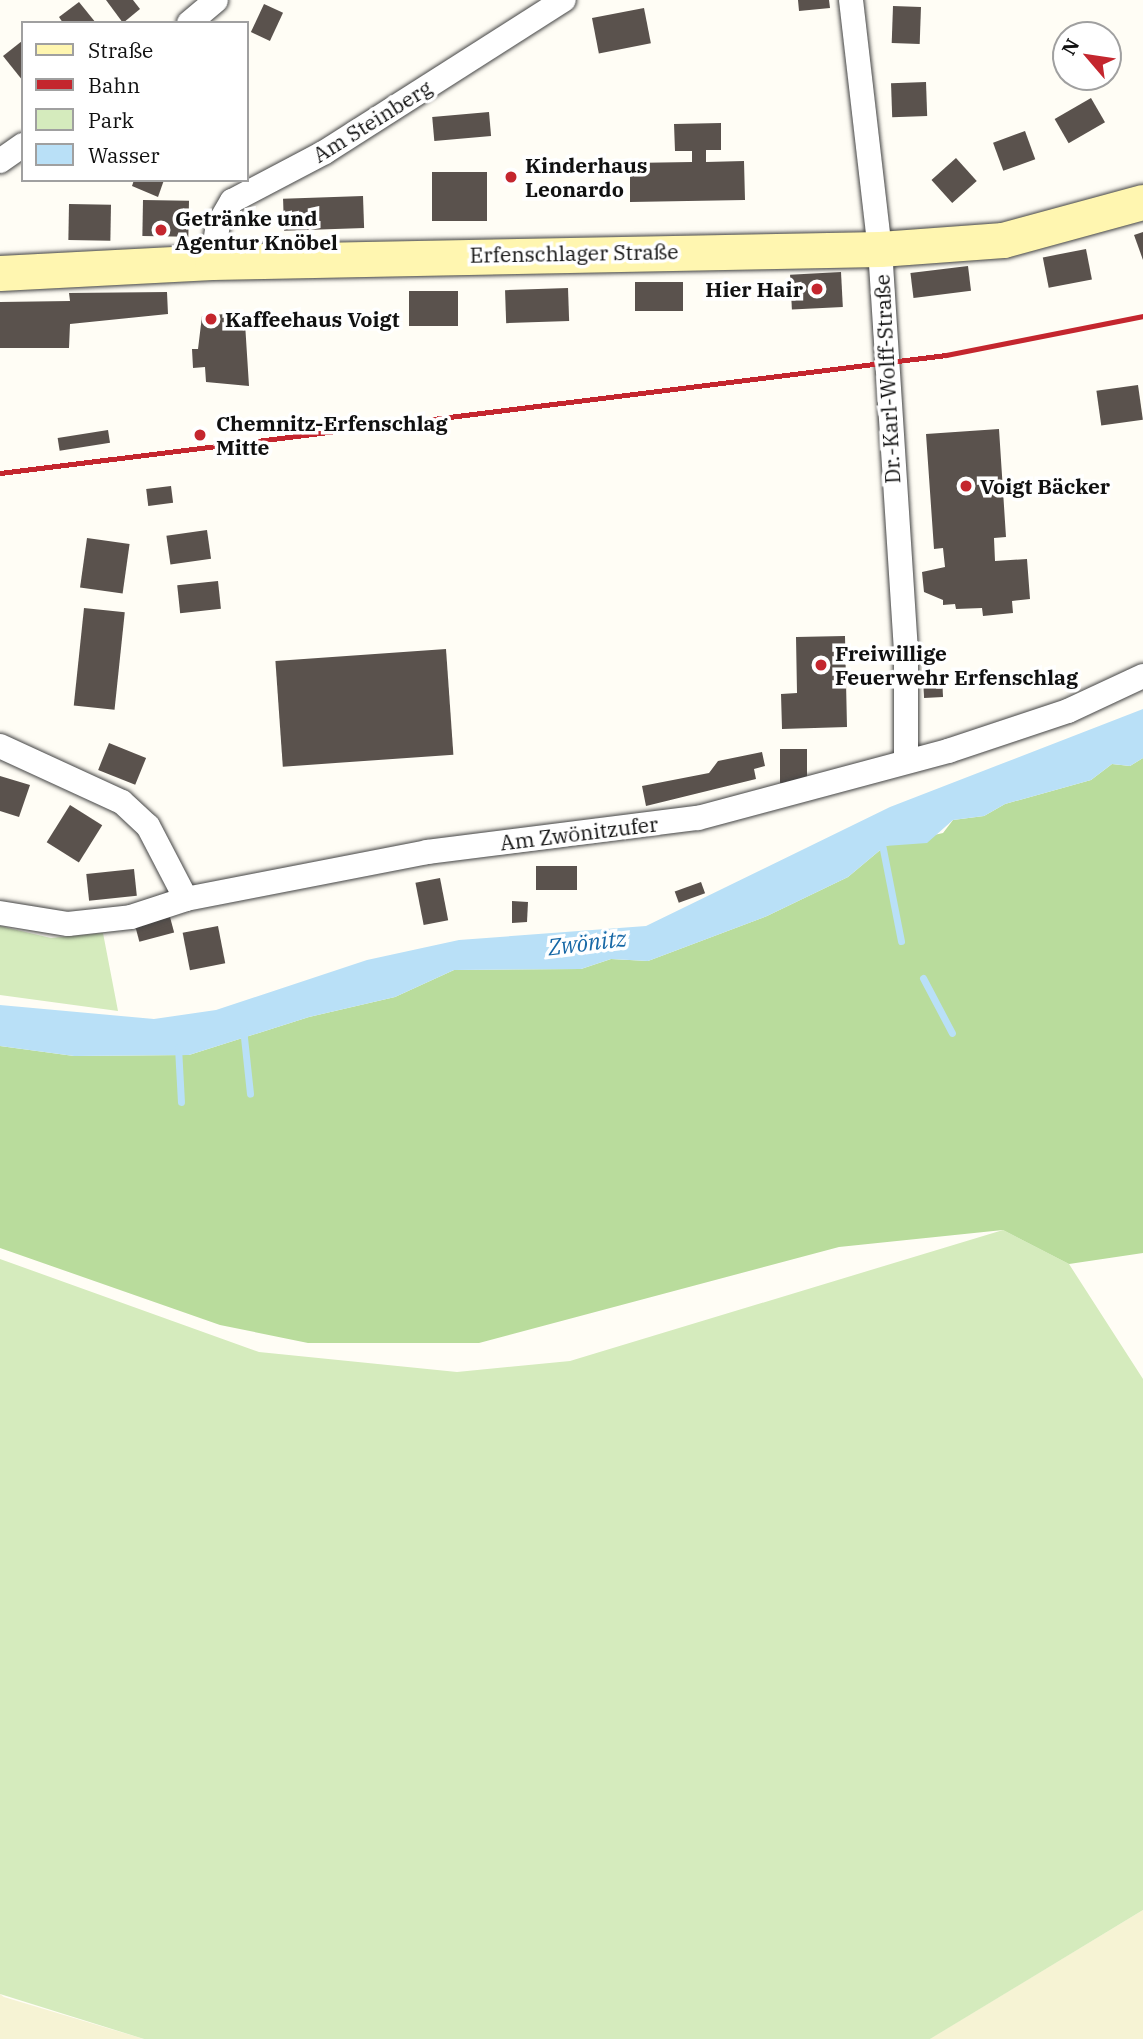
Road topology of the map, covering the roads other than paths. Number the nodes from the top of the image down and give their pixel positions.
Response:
1 (216, 0) edge
2 (565, 0) edge
3 (851, 0) edge
4 (191, 21) edge
5 (21, 146) edge
6 (0, 161) edge
7 (1143, 202) edge
8 (880, 249) junction
9 (212, 262) junction
10 (0, 273) edge
11 (1143, 676) edge
12 (0, 746) edge
13 (906, 760) junction
14 (187, 899) junction
15 (0, 913) edge

1 - 4 street
2 - 9 street, Am Steinberg
3 - 8 street, Dr.-Karl-Wolff-Straße
5 - 6 street
7 - 8 main road, Erfenschlager Straße
8 - 9 main road, Erfenschlager Straße
8 - 13 street, Dr.-Karl-Wolff-Straße
9 - 10 main road, Erfenschlager Straße
11 - 13 street, Am Zwönitzufer
12 - 14 street
13 - 14 street, Am Zwönitzufer
14 - 15 street, Am Zwönitzufer

